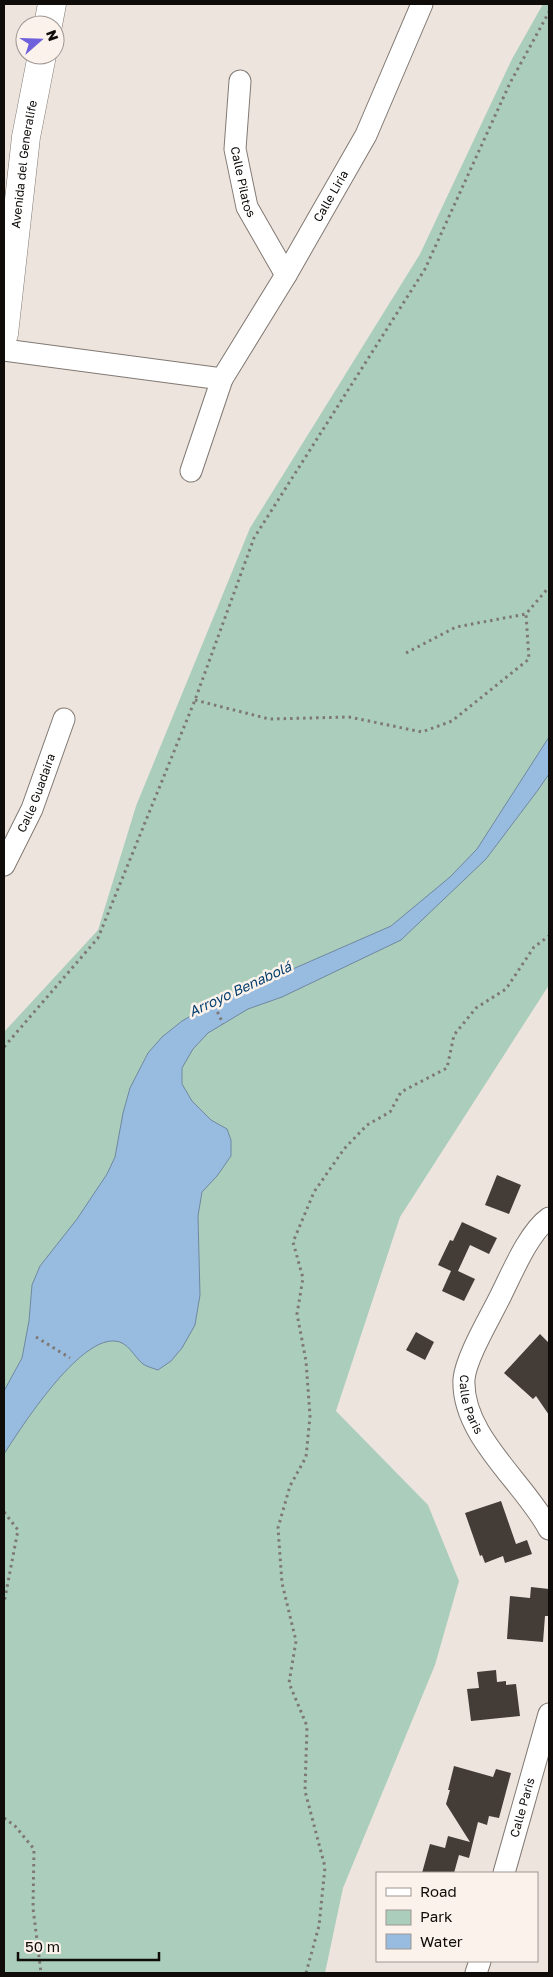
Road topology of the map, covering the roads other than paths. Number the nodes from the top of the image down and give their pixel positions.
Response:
1 (422, 4) edge
2 (40, 65) edge
3 (240, 81) dead end
4 (286, 275) junction
5 (4, 334) edge
6 (4, 350) edge
7 (222, 379) junction
8 (191, 471) dead end
9 (64, 719) dead end
10 (4, 866) edge
11 (549, 1218) edge
12 (549, 1529) edge
13 (549, 1714) edge
14 (504, 1872) edge

1 - 4 street, Calle Liria
2 - 5 street, Avenida del Generalife
3 - 4 street, Calle Pilatos
4 - 7 street, Calle Liria
6 - 7 street
7 - 8 street, Calle Liria
9 - 10 street, Calle Guadaira
11 - 12 street, Calle Paris
13 - 14 street, Calle Paris

